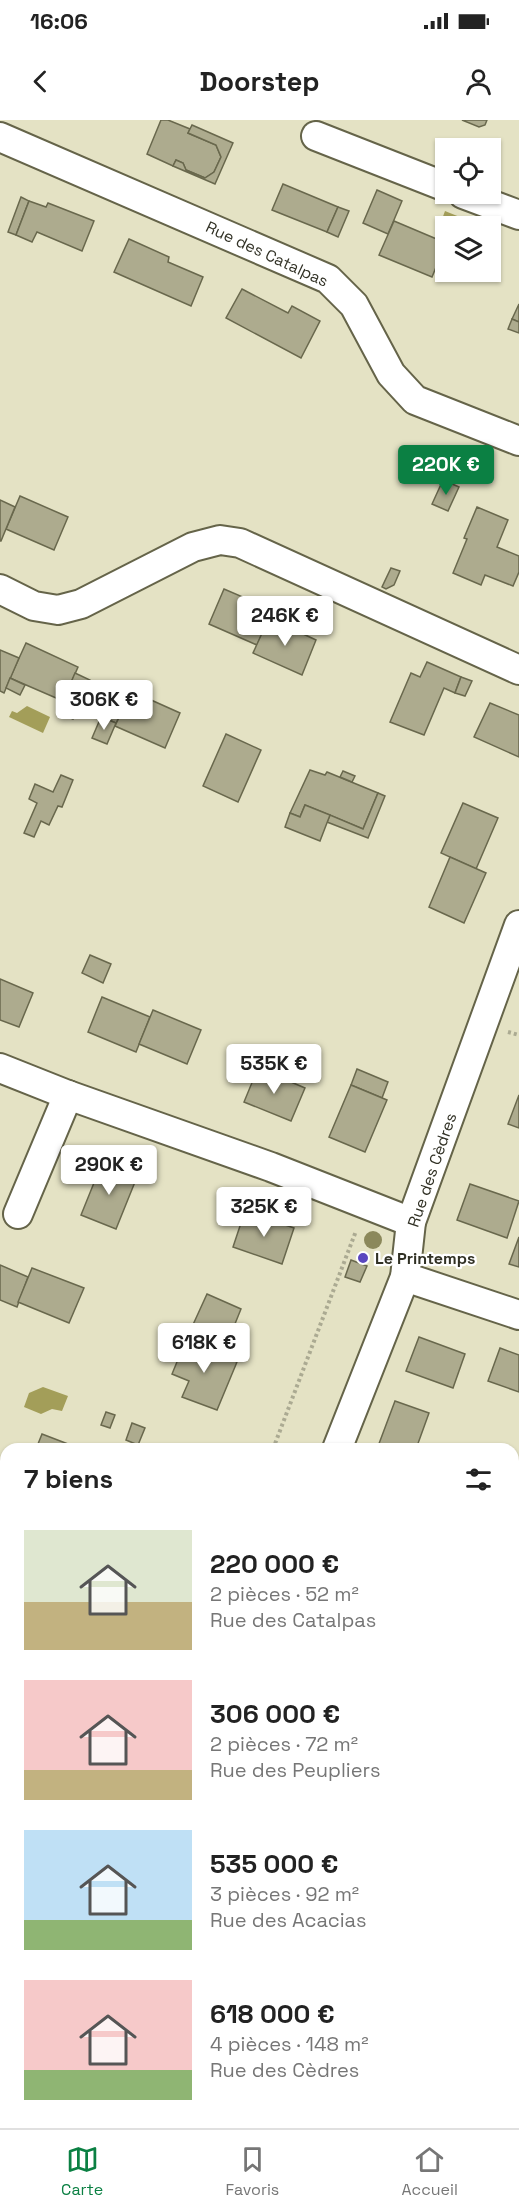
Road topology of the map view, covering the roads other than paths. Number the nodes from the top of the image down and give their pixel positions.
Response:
1 (316, 136) dead end
2 (0, 137) edge
3 (435, 183) edge
4 (490, 204) edge
5 (519, 215) edge
6 (519, 441) edge
7 (0, 589) edge
8 (519, 670) edge
9 (519, 925) edge
10 (0, 1068) edge
11 (68, 1095) junction
12 (18, 1214) dead end
13 (411, 1222) junction
14 (405, 1277) junction
15 (519, 1316) edge
16 (339, 1443) edge

1 - 3 street
2 - 6 street, Rue des Catalpas
4 - 5 street
7 - 8 street
9 - 13 street, Rue des Cèdres
10 - 11 street
11 - 12 street
11 - 13 street
13 - 14 street, Rue des Cèdres
14 - 15 street
14 - 16 street, Rue des Cèdres

